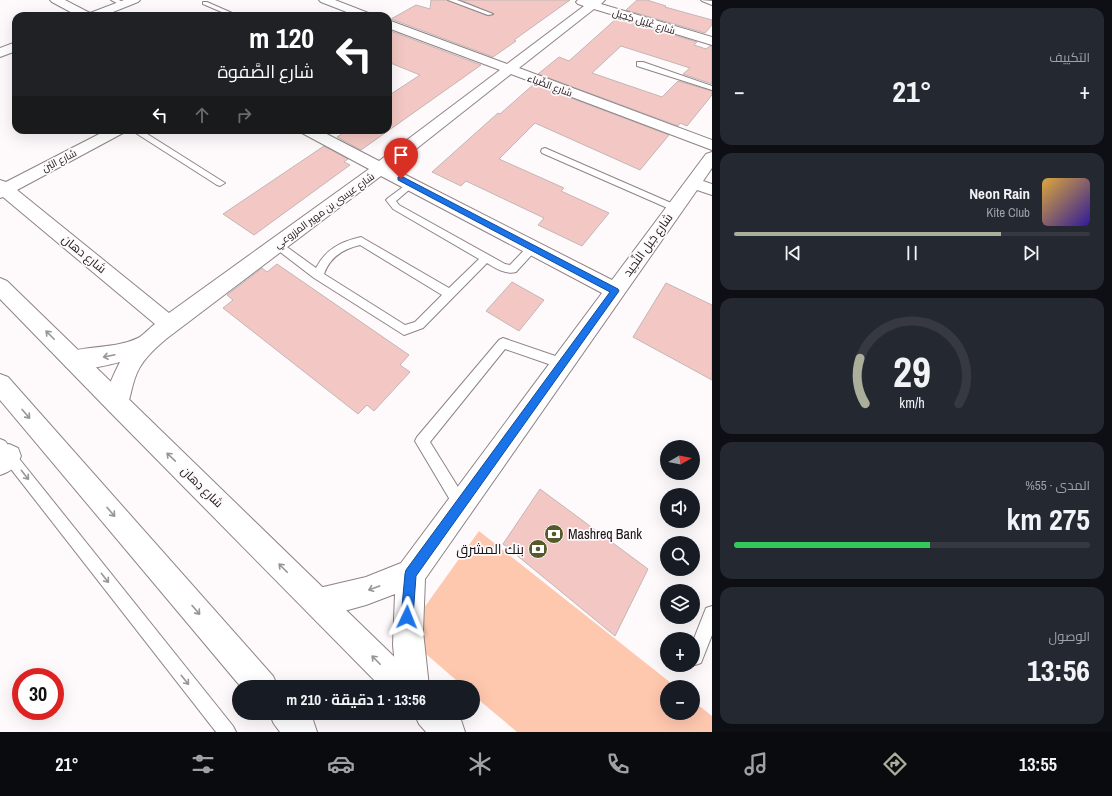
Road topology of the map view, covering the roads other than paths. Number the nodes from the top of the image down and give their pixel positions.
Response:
1 (56, 0) edge
2 (325, 0) edge
3 (451, 0) edge
4 (576, 0) edge
5 (704, 0) edge
6 (124, 1) edge
7 (205, 3) dead end
8 (361, 3) dead end
9 (596, 3) edge
10 (712, 3) edge
11 (350, 9) junction
12 (79, 12) edge
13 (101, 12) edge
14 (226, 12) edge
15 (344, 12) edge
16 (357, 12) edge
17 (490, 14) dead end
18 (392, 26) edge
19 (712, 42) edge
20 (12, 48) edge
21 (0, 53) edge
22 (640, 64) dead end
23 (509, 70) junction
24 (712, 88) edge
25 (110, 134) edge
26 (141, 134) edge
27 (315, 134) edge
28 (712, 145) edge
29 (545, 151) dead end
30 (712, 157) edge
31 (381, 168) junction
32 (220, 183) dead end
33 (411, 184) junction
34 (703, 186) edge
35 (2, 189) edge
36 (675, 208) junction
37 (276, 245) junction
38 (533, 248) junction
39 (486, 258) junction
40 (318, 275) junction
41 (0, 286) edge
42 (615, 291) junction
43 (450, 294) junction
44 (169, 324) junction
45 (142, 346) junction
46 (74, 360) junction
47 (563, 364) junction
48 (0, 384) edge
49 (117, 404) junction
50 (3, 455) edge
51 (461, 505) junction
52 (411, 574) junction
53 (319, 603) junction
54 (712, 614) edge
55 (700, 645) edge
56 (256, 680) edge
57 (396, 680) edge
58 (412, 680) edge
59 (291, 720) edge
60 (437, 720) edge
61 (227, 732) edge
62 (302, 732) edge
63 (449, 732) edge

1 - 12 street
2 - 11 street
3 - 17 lane
4 - 9 street, شارع غَلِيل كِحِيل
5 - 10 lane
6 - 13 street
7 - 14 lane
8 - 11 street
9 - 19 street, شارع غَلِيل كِحِيل
9 - 23 street, شارع عيسى بن مهير المزروعي
11 - 15 street
11 - 16 street
18 - 23 street, شارع الضِّياء
20 - 21 street
22 - 24 lane
23 - 28 street, شارع الضِّياء
23 - 31 street, شارع عيسى بن مهير المزروعي
25 - 35 street, شارع البُن
26 - 32 lane
27 - 31 street
29 - 36 lane, شارع جَبل النِّجيد
30 - 34 street, شارع جَبل النِّجيد
31 - 33 street
31 - 37 street, شارع عيسى بن مهير المزروعي
33 - 38 street
33 - 39 lane
34 - 36 street, شارع جَبل النِّجيد
35 - 44 street, شارع دهان
36 - 42 street, شارع جَبل النِّجيد
37 - 40 lane
37 - 44 street, شارع عيسى بن مهير المزروعي
38 - 39 lane
38 - 42 street
39 - 43 lane
40 - 43 lane
40 - 43 lane
46 -> 41 street, شارع دِهان
42 - 47 street, شارع جَبل النِّجيد
44 - 45 street, شارع عيسى بن مهير المزروعي
45 -> 46 street, شارع عيسى بن مهير المزروعي
45 - 49 street, شارع عيسى بن مهير المزروعي
46 - 49 street, شارع دِهان
47 - 51 street, شارع جَبل النِّجيد
47 - 51 lane
48 -> 56 street
53 -> 49 street, شارع دِهان
50 -> 61 lane
51 - 52 street, شارع جَبل النِّجيد
52 -> 53 street
52 - 58 street, شارع جَبل النِّجيد
57 -> 53 street, شارع دِهان
54 - 55 lane
59 - 62 street
60 - 63 street

